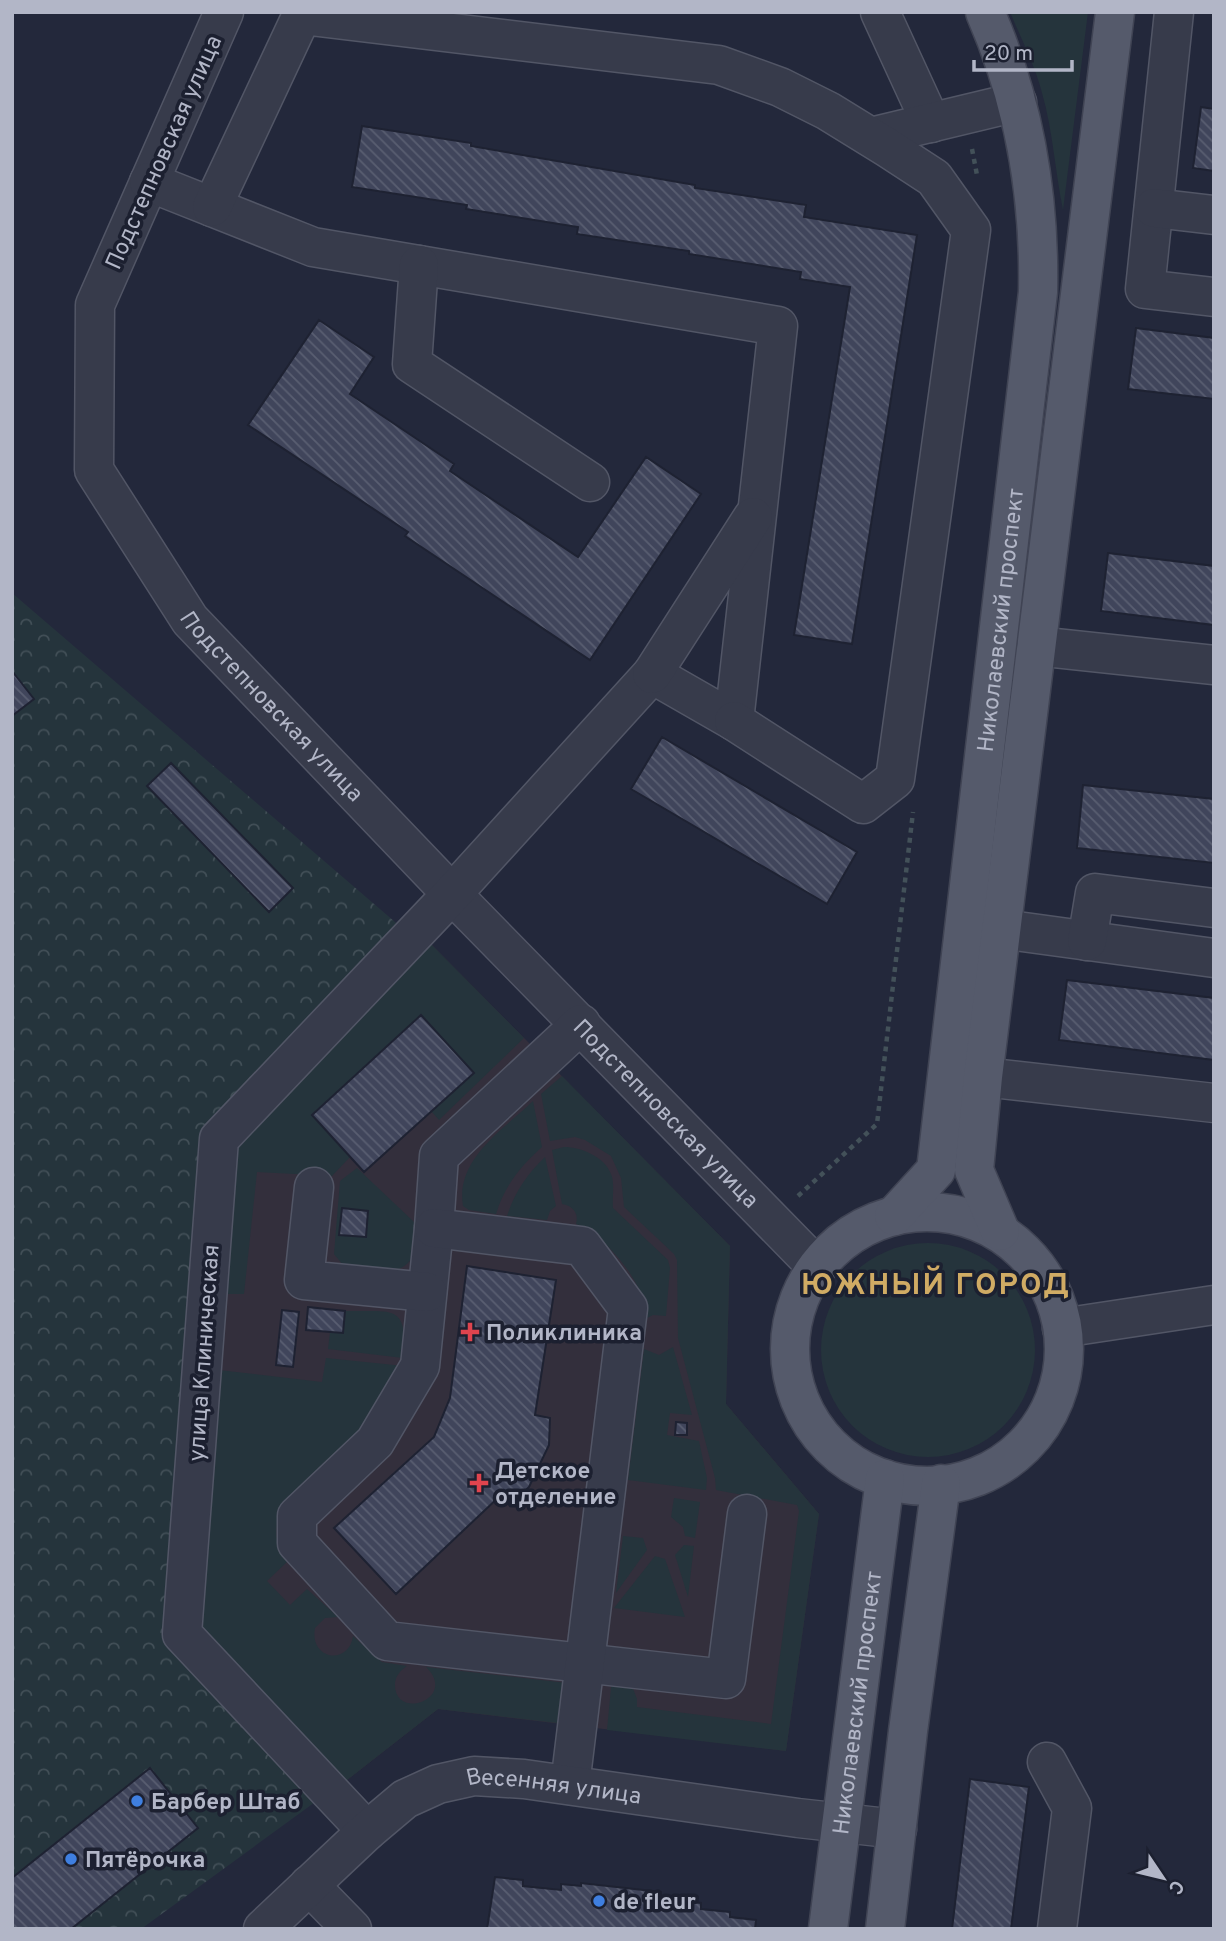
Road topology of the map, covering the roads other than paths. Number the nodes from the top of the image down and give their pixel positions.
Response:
1 (224, 12) edge
2 (880, 12) edge
3 (985, 12) edge
4 (1115, 12) edge
5 (1174, 12) edge
6 (1017, 102) junction
7 (931, 123) junction
8 (872, 137) junction
9 (149, 182) junction
10 (212, 207) junction
11 (1154, 208) junction
12 (1214, 215) edge
13 (419, 265) junction
14 (1214, 297) edge
15 (590, 482) dead end
16 (758, 509) junction
17 (1036, 646) junction
18 (1214, 666) edge
19 (652, 674) junction
20 (734, 721) junction
21 (452, 894) junction
22 (1214, 908) edge
23 (1001, 929) junction
24 (1087, 941) junction
25 (1214, 958) edge
26 (580, 1024) junction
27 (983, 1077) junction
28 (1214, 1103) edge
29 (314, 1187) dead end
30 (894, 1216) junction
31 (434, 1228) junction
32 (1000, 1231) junction
33 (817, 1267) junction
34 (427, 1292) junction
35 (1214, 1305) edge
36 (1062, 1328) junction
37 (885, 1479) junction
38 (942, 1484) junction
39 (747, 1514) dead end
40 (585, 1664) junction
41 (1047, 1762) dead end
42 (570, 1785) junction
43 (841, 1822) junction
44 (897, 1829) junction
45 (366, 1831) junction
46 (309, 1885) junction
47 (263, 1929) edge
48 (352, 1929) edge
49 (828, 1929) edge
50 (885, 1929) edge
51 (1057, 1929) edge

1 - 9 street, Подстепновская улица
2 - 7 street
3 - 6 main road, Николаевский проспект
4 - 17 main road, Николаевский проспект
5 - 11 street
6 - 7 street
6 - 30 main road, Николаевский проспект
7 - 8 street
8 - 10 street
8 - 20 street
9 - 10 street
9 - 21 street, Подстепновская улица
10 - 13 street
11 - 12 street
11 - 14 street
13 - 15 street
13 - 16 street
16 - 19 street, улица Клиническая
16 - 20 street
17 - 18 street
17 - 23 main road, Николаевский проспект
19 - 20 street
19 - 21 street, улица Клиническая
21 - 26 street, Подстепновская улица
21 - 45 street, улица Клиническая
22 - 24 street
23 - 24 street
23 - 27 main road, Николаевский проспект
24 - 25 street
26 - 31 street
26 - 33 street, Подстепновская улица
27 - 28 street
27 - 32 main road, Николаевский проспект
29 - 34 street
30 - 32 main road
30 - 33 main road
31 - 34 street
31 - 40 street
32 - 36 main road
33 - 37 main road
34 - 40 street
35 - 36 street
36 - 38 main road
37 - 38 main road
37 - 43 main road, Николаевский проспект
38 - 44 main road
39 - 40 street
40 - 42 street
41 - 51 street
42 - 43 street, Весенняя улица
42 - 45 street, Весенняя улица
43 - 44 street, Весенняя улица
43 - 49 main road, Николаевский проспект
44 - 50 main road
45 - 46 street, Весенняя улица
46 - 47 street, Весенняя улица
46 - 48 street

